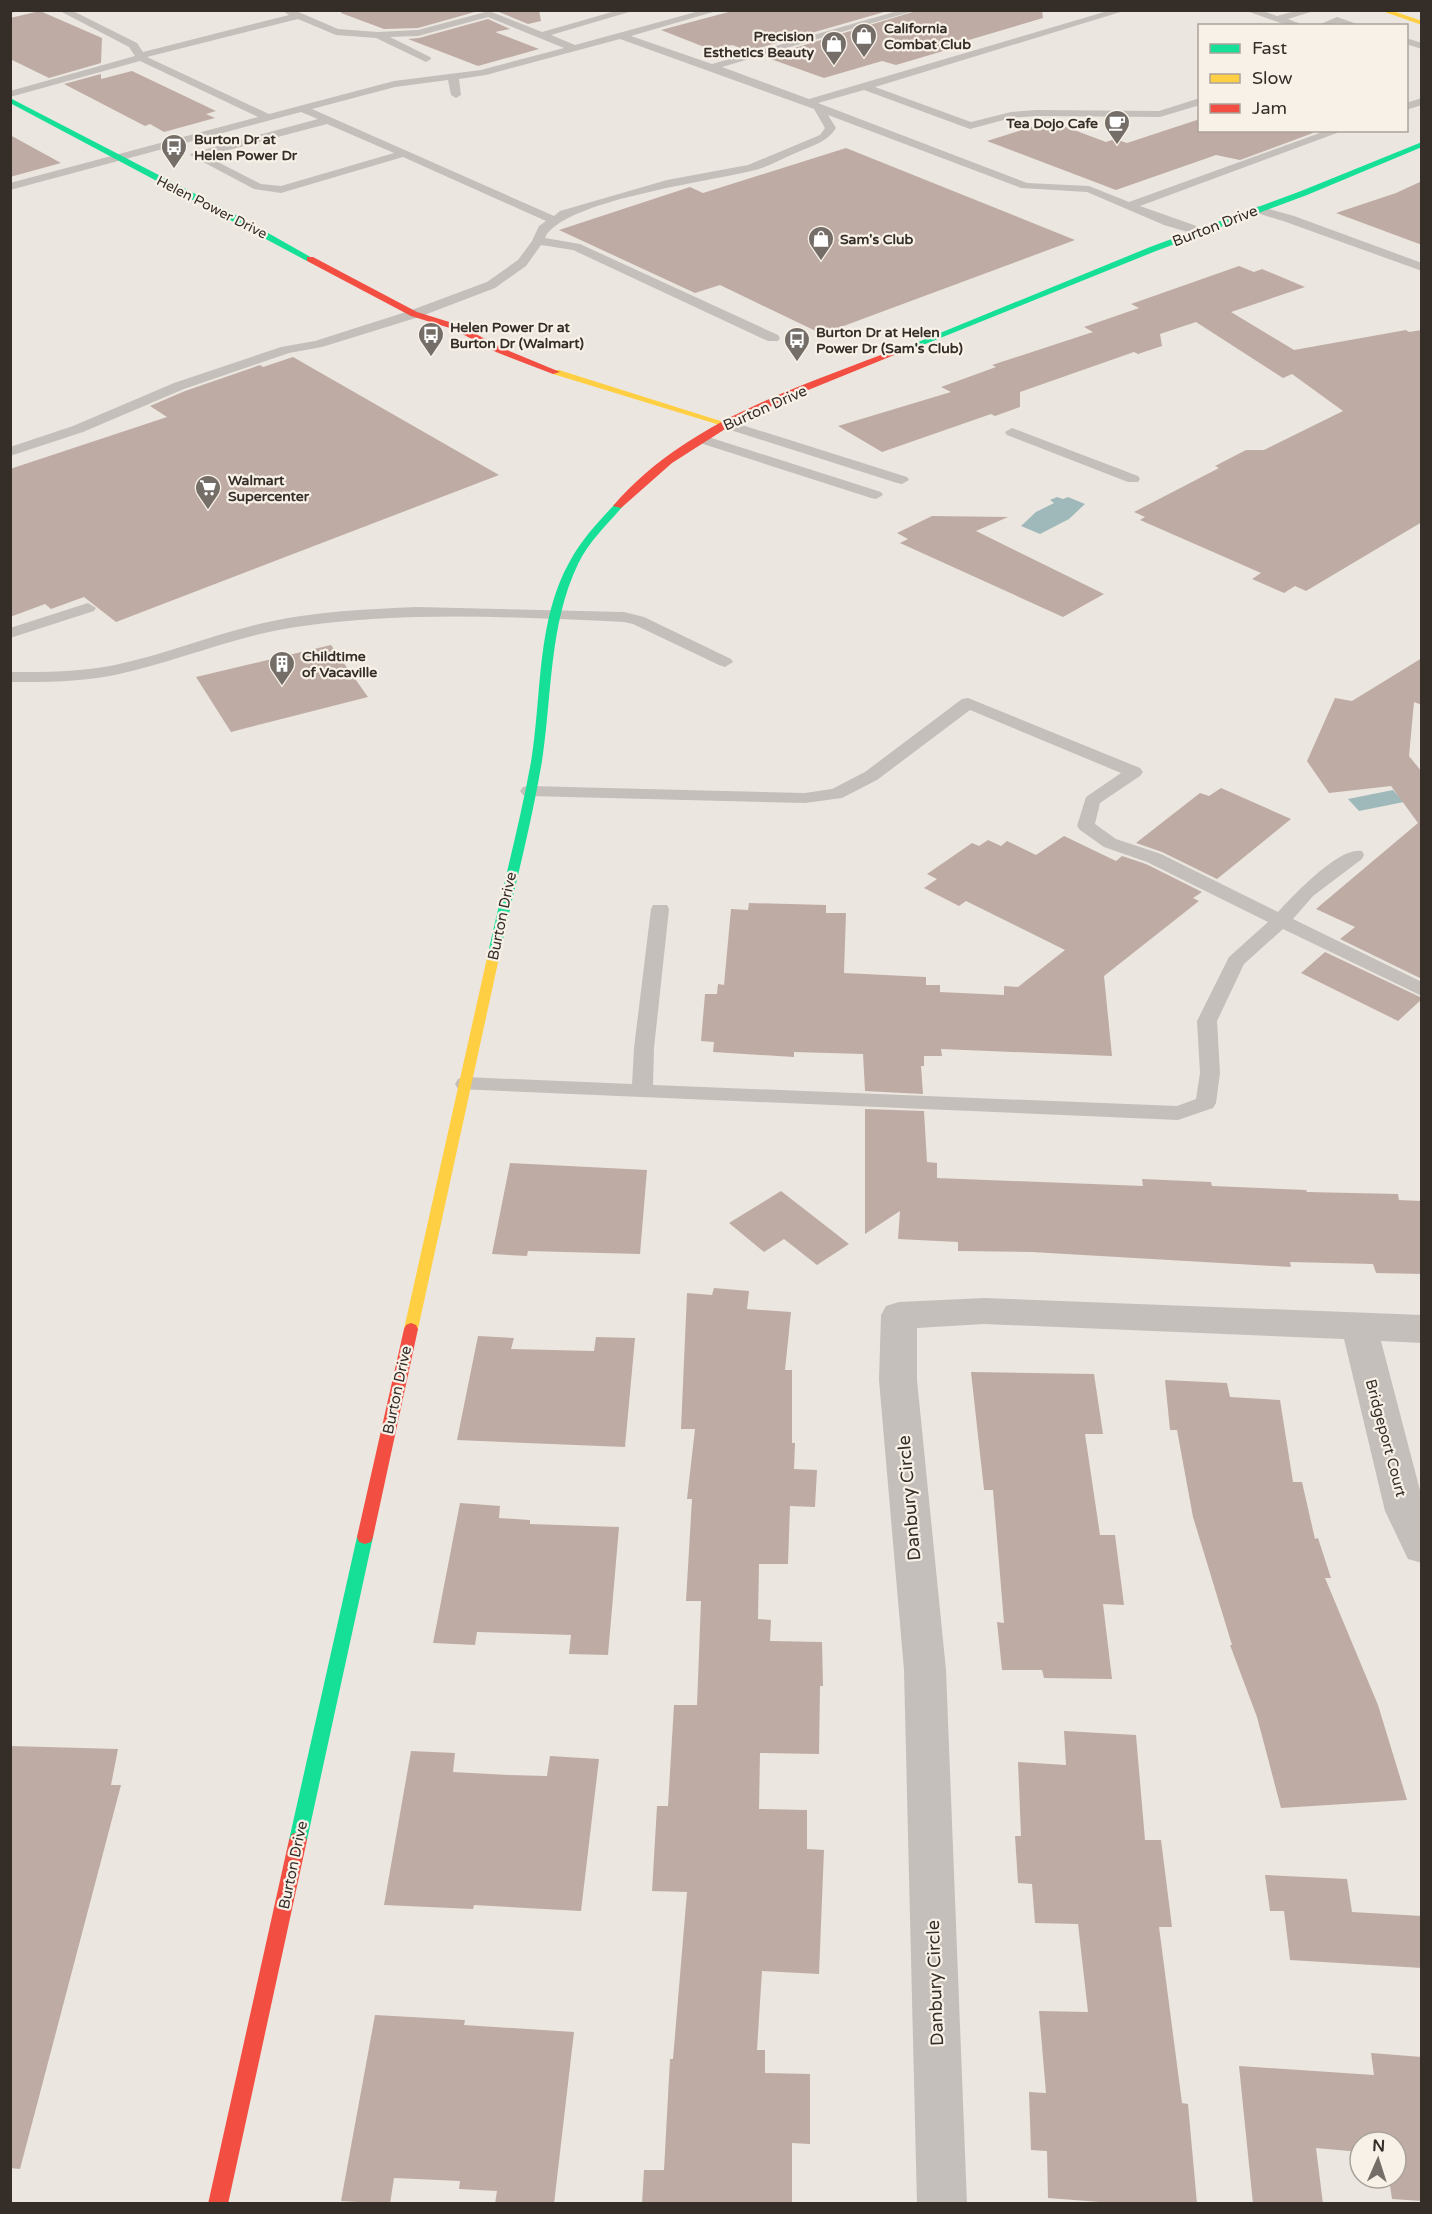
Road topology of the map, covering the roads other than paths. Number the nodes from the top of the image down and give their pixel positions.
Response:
1 (62, 10) edge
2 (284, 10) edge
3 (632, 10) edge
4 (681, 10) edge
5 (716, 10) edge
6 (914, 10) edge
7 (1123, 10) edge
8 (1313, 10) edge
9 (1382, 10) edge
10 (1080, 11) edge
11 (1256, 11) edge
12 (298, 16) junction
13 (696, 16) junction
14 (1098, 17) junction
15 (1279, 19) junction
16 (1295, 24) edge
17 (1326, 24) edge
18 (1348, 24) edge
19 (1422, 24) edge
20 (378, 35) junction
21 (541, 35) junction
22 (622, 36) junction
23 (574, 48) junction
24 (140, 57) junction
25 (426, 59) dead end
26 (712, 67) junction
27 (453, 76) junction
28 (864, 86) junction
29 (10, 94) edge
30 (456, 95) dead end
31 (10, 100) edge
32 (1422, 101) edge
33 (1198, 102) edge
34 (813, 105) junction
35 (1408, 107) edge
36 (303, 109) junction
37 (268, 118) junction
38 (328, 120) junction
39 (1334, 132) edge
40 (1421, 141) edge
41 (404, 153) junction
42 (117, 159) junction
43 (10, 187) edge
44 (281, 190) junction
45 (1131, 205) junction
46 (1257, 210) junction
47 (553, 220) junction
48 (1201, 232) junction
49 (538, 241) junction
50 (1422, 267) edge
51 (414, 314) junction
52 (416, 333) dead end
53 (773, 338) dead end
54 (726, 423) junction
55 (1012, 432) dead end
56 (681, 434) dead end
57 (702, 440) junction
58 (10, 453) edge
59 (1133, 479) dead end
60 (902, 480) dead end
61 (876, 495) dead end
62 (88, 608) dead end
63 (554, 614) junction
64 (10, 633) edge
65 (725, 662) dead end
66 (10, 677) edge
67 (529, 791) junction
68 (1355, 855) dead end
69 (660, 909) dead end
70 (1281, 921) junction
71 (1422, 990) edge
72 (465, 1084) junction
73 (642, 1091) junction
74 (1359, 1327) junction
75 (1422, 1329) edge
76 (1422, 1547) edge
77 (218, 2204) edge
78 (942, 2204) edge

1 - 24 lane
2 - 12 lane
3 - 21 lane
4 - 13 lane
5 - 13 lane
6 - 26 lane
7 - 14 lane
8 - 15 lane
9 - 19 street
10 - 14 lane
11 - 15 lane
12 - 20 lane
12 - 24 lane
13 - 22 lane
14 - 28 lane
15 - 16 lane
17 - 18 lane
20 - 21 lane
20 - 25 lane
21 - 23 lane
22 - 23 lane
22 - 26 lane
23 - 27 lane
24 - 29 lane
24 - 37 lane
26 - 34 lane
27 - 30 lane
27 - 36 lane
28 - 33 lane
28 - 34 lane
31 - 42 street, Helen Power Drive
32 - 35 lane
34 - 45 lane
34 - 47 lane
36 - 37 lane
36 - 38 lane
37 - 42 lane
38 - 41 lane
38 - 44 lane
38 - 44 lane
39 - 45 lane
40 - 46 street, Burton Drive
41 - 44 lane
41 - 47 lane
42 - 43 lane
42 - 51 street, Helen Power Drive
45 - 48 lane
46 - 48 street, Burton Drive
46 - 50 lane
47 - 49 lane
48 - 54 street, Burton Drive
49 - 51 lane
49 - 53 lane
51 - 52 street
51 - 54 street, Helen Power Drive
51 - 58 lane
54 - 57 street, Burton Drive
54 - 60 lane
55 - 59 lane
56 - 57 street
57 - 61 lane
57 - 63 street, Burton Drive
62 - 64 lane
63 - 65 lane
63 - 66 lane
63 - 67 street, Burton Drive
67 - 70 lane
67 - 72 street, Burton Drive
68 - 70 lane
69 - 73 lane
70 - 71 lane
70 - 73 lane
72 - 73 lane
72 - 77 street, Burton Drive
74 - 75 street, Danbury Circle
74 - 76 street, Bridgeport Court
74 - 78 street, Danbury Circle

